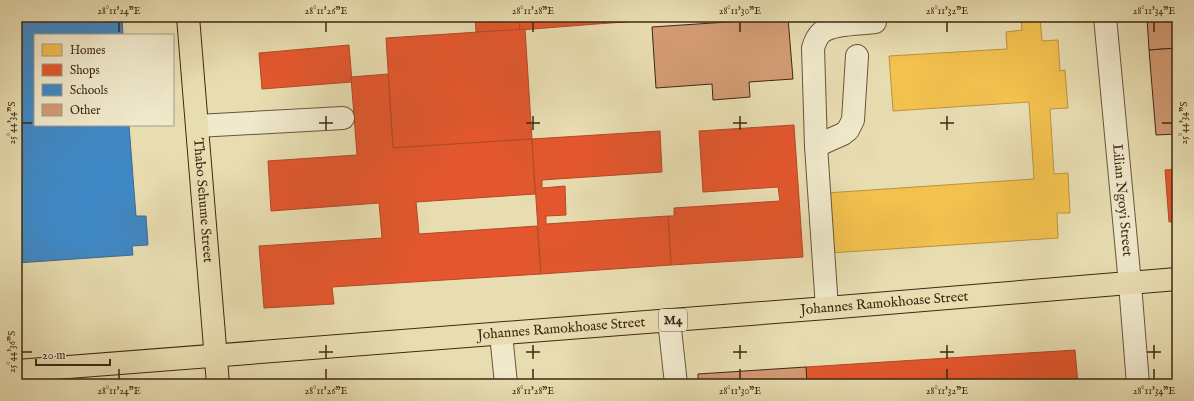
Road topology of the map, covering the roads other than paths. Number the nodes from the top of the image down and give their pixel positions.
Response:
1 (188, 17) edge
2 (1105, 17) edge
3 (875, 22) dead end
4 (857, 56) dead end
5 (342, 118) dead end
6 (197, 126) junction
7 (816, 146) junction
8 (1177, 279) edge
9 (1130, 284) junction
10 (827, 308) junction
11 (669, 320) junction
12 (501, 334) junction
13 (215, 356) junction
14 (17, 371) edge
15 (218, 384) edge
16 (506, 384) edge
17 (676, 384) edge
18 (1138, 384) edge

1 - 6 main road, Thabo Sehume Street
2 - 9 street, Lilian Ngoyi Street
3 - 7 street
4 - 7 street
5 - 6 street
6 - 13 main road, Thabo Sehume Street
7 - 10 street
8 - 9 main road, Johannes Ramokhoase Street / M4
9 - 10 main road, Johannes Ramokhoase Street / M4
9 - 18 street, Lilian Ngoyi Street
10 - 11 main road, Johannes Ramokhoase Street / M4
11 - 12 main road, Johannes Ramokhoase Street / M4
11 - 17 street
12 - 13 main road, Johannes Ramokhoase Street / M4
12 - 16 street
13 - 14 main road, Johannes Ramokhoase Street / M4
13 - 15 main road, Thabo Sehume Street

